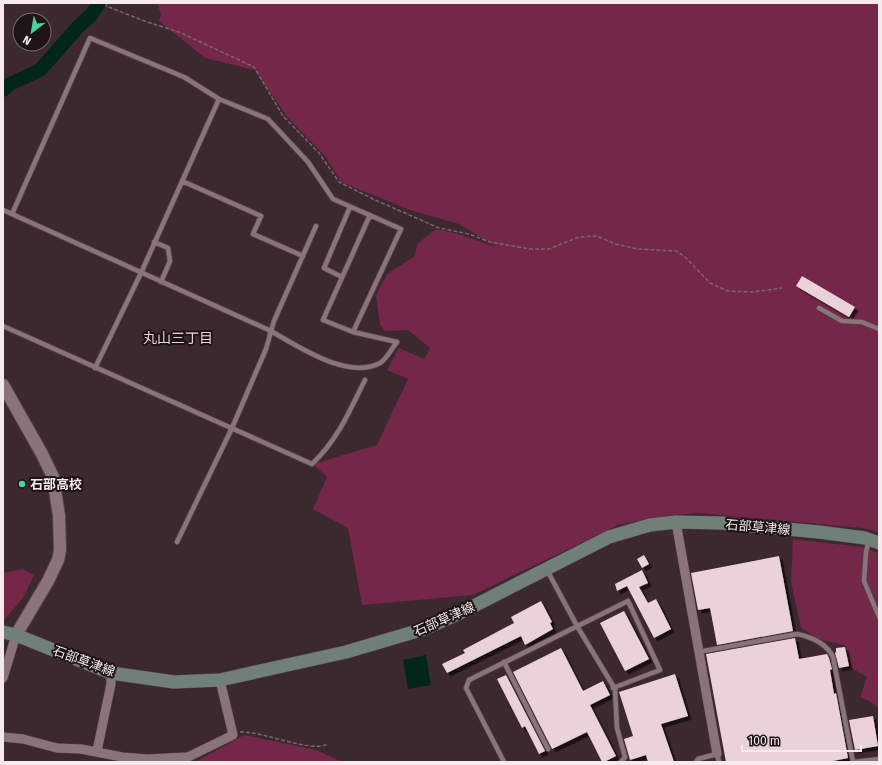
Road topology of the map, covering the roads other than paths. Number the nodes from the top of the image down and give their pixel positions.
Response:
1 (219, 99) junction
2 (182, 181) junction
3 (350, 207) junction
4 (3, 210) edge
5 (12, 214) junction
6 (370, 216) junction
7 (316, 226) dead end
8 (154, 242) junction
9 (303, 256) junction
10 (141, 273) junction
11 (342, 277) junction
12 (161, 282) junction
13 (819, 308) dead end
14 (3, 326) edge
15 (879, 329) edge
16 (271, 331) junction
17 (353, 332) junction
18 (95, 368) junction
19 (365, 380) dead end
20 (3, 385) edge
21 (232, 428) junction
22 (676, 522) junction
23 (177, 542) dead end
24 (874, 542) edge
25 (547, 568) junction
26 (879, 617) edge
27 (577, 626) junction
28 (3, 632) edge
29 (16, 635) junction
30 (698, 652) junction
31 (504, 662) junction
32 (111, 673) junction
33 (3, 678) edge
34 (220, 680) junction
35 (613, 688) junction
36 (3, 737) edge
37 (548, 749) dead end
38 (97, 752) junction
39 (718, 758) edge
40 (879, 759) edge
41 (504, 762) edge
42 (621, 762) edge
43 (696, 762) edge
44 (854, 762) edge

1 - 2 lane
1 - 3 lane
1 - 5 lane
2 - 8 lane
2 - 9 lane
3 - 6 lane
3 - 11 lane
4 - 5 lane
5 - 10 lane
6 - 11 lane
6 - 17 lane
7 - 9 lane
8 - 10 lane
8 - 12 lane
9 - 16 lane
10 - 12 lane
10 - 18 lane
11 - 17 lane
12 - 16 lane
13 - 15 lane
14 - 18 lane
16 - 17 lane
16 - 21 lane
18 - 21 lane
19 - 21 lane
20 - 29 street
21 - 23 lane
22 - 24 main road, 石部草津線
22 - 25 main road, 石部草津線
22 - 30 street
24 - 26 lane
25 - 27 lane
25 - 34 main road, 石部草津線
27 - 31 lane
27 - 35 lane
27 - 35 lane
28 - 29 main road, 石部草津線
29 - 32 main road, 石部草津線
29 - 33 street
30 - 39 street
30 - 44 lane
31 - 37 lane
31 - 41 lane
32 - 34 main road, 石部草津線
32 - 38 street
34 - 38 street
35 - 42 lane
36 - 38 street
39 - 43 lane
40 - 44 lane

